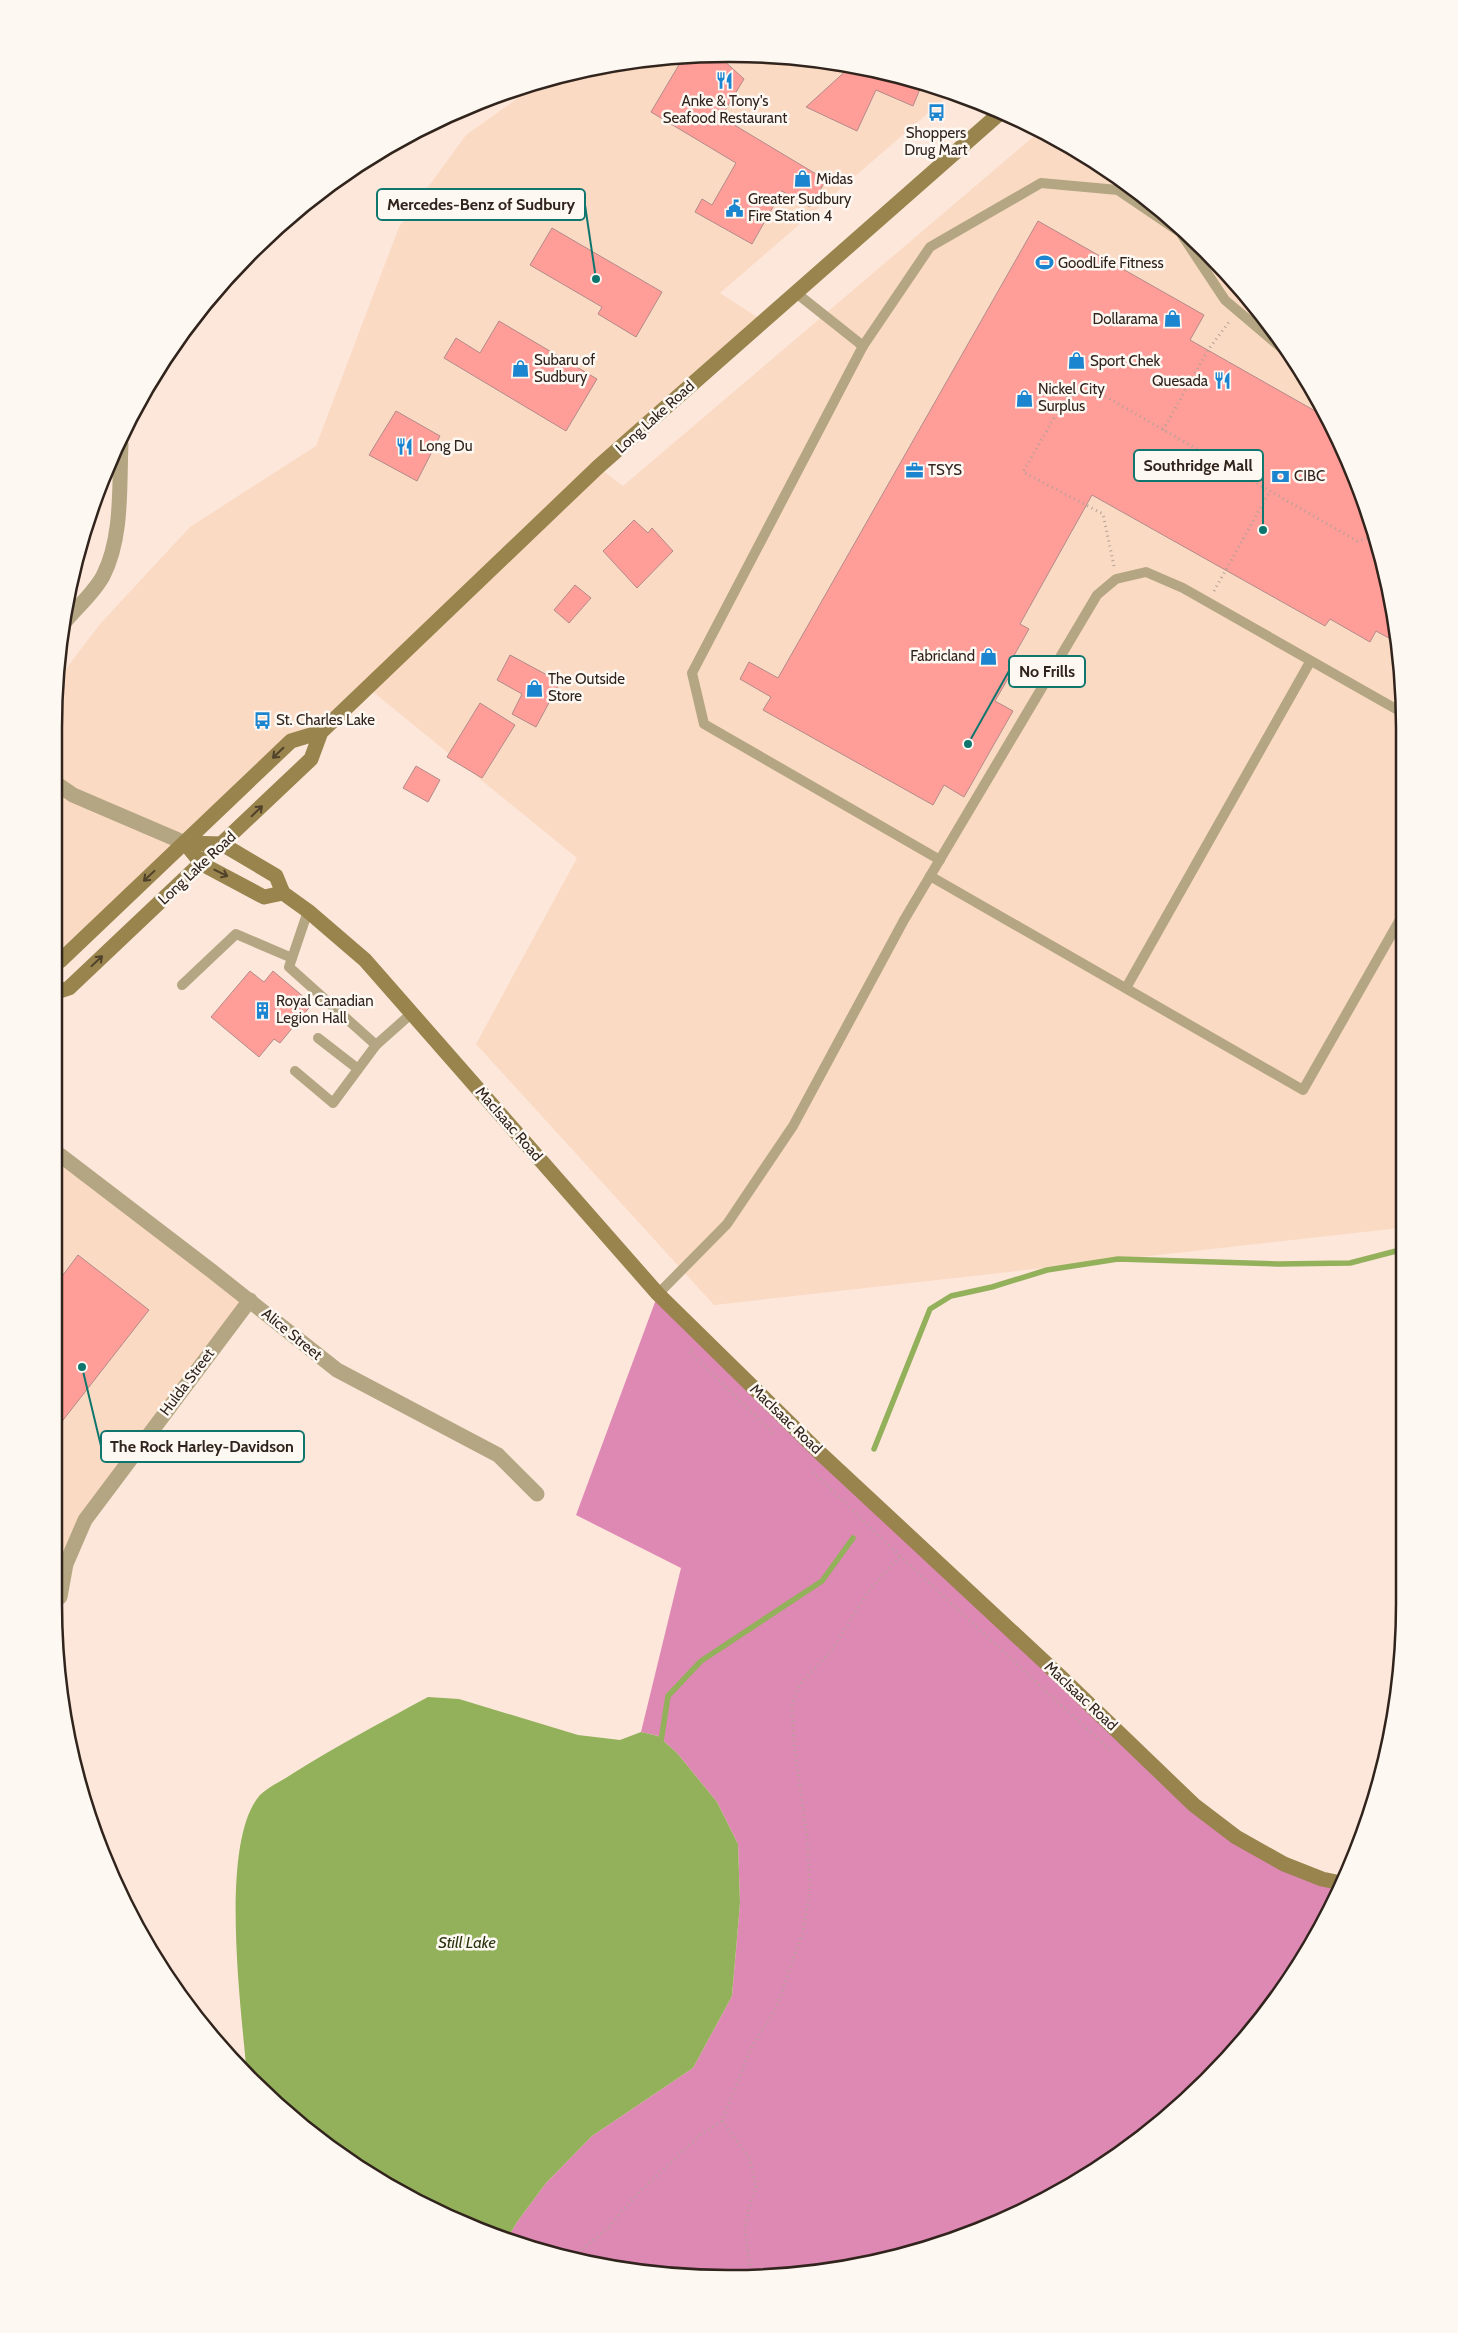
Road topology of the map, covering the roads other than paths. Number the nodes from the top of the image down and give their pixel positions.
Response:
1 (995, 118) edge
2 (1146, 209) edge
3 (1193, 251) edge
4 (795, 292) junction
5 (1267, 336) edge
6 (863, 346) junction
7 (120, 458) edge
8 (73, 612) edge
9 (1310, 662) junction
10 (1395, 709) edge
11 (321, 732) junction
12 (62, 787) edge
13 (185, 843) junction
14 (222, 844) junction
15 (940, 860) junction
16 (202, 864) junction
17 (930, 876) junction
18 (283, 893) junction
19 (308, 911) junction
20 (1396, 927) edge
21 (292, 958) junction
22 (62, 959) edge
23 (182, 985) dead end
24 (1126, 988) junction
25 (62, 990) edge
26 (412, 1013) junction
27 (318, 1038) dead end
28 (376, 1045) junction
29 (358, 1069) junction
30 (294, 1071) dead end
31 (62, 1157) edge
32 (658, 1294) junction
33 (250, 1300) junction
34 (537, 1494) dead end
35 (62, 1586) edge
36 (1335, 1882) edge

1 - 4 street, Long Lake Road
2 - 6 lane
3 - 5 lane
4 - 6 lane
4 - 11 street, Long Lake Road
6 - 15 lane
7 - 8 street
9 - 10 lane
9 - 15 lane
9 - 24 lane
11 -> 13 street, Long Lake Road
14 -> 11 street, Long Lake Road
12 - 13 street
13 - 14 street, MacIsaac Road
13 - 16 street
13 -> 22 street, Long Lake Road
14 - 16 street, Long Lake Road
14 - 18 street, MacIsaac Road
15 - 17 lane
16 -> 18 street
25 -> 16 street, Long Lake Road
17 - 24 lane
17 - 32 lane
18 - 19 street, MacIsaac Road
19 - 21 lane
19 - 26 street, MacIsaac Road
20 - 24 lane
21 - 23 lane
21 - 28 lane
26 - 28 lane
26 - 32 street, MacIsaac Road
27 - 29 lane
28 - 29 lane
29 - 30 lane
31 - 33 street, Alice Street
32 - 36 street, MacIsaac Road
33 - 34 street, Alice Street
33 - 35 street, Hulda Street

